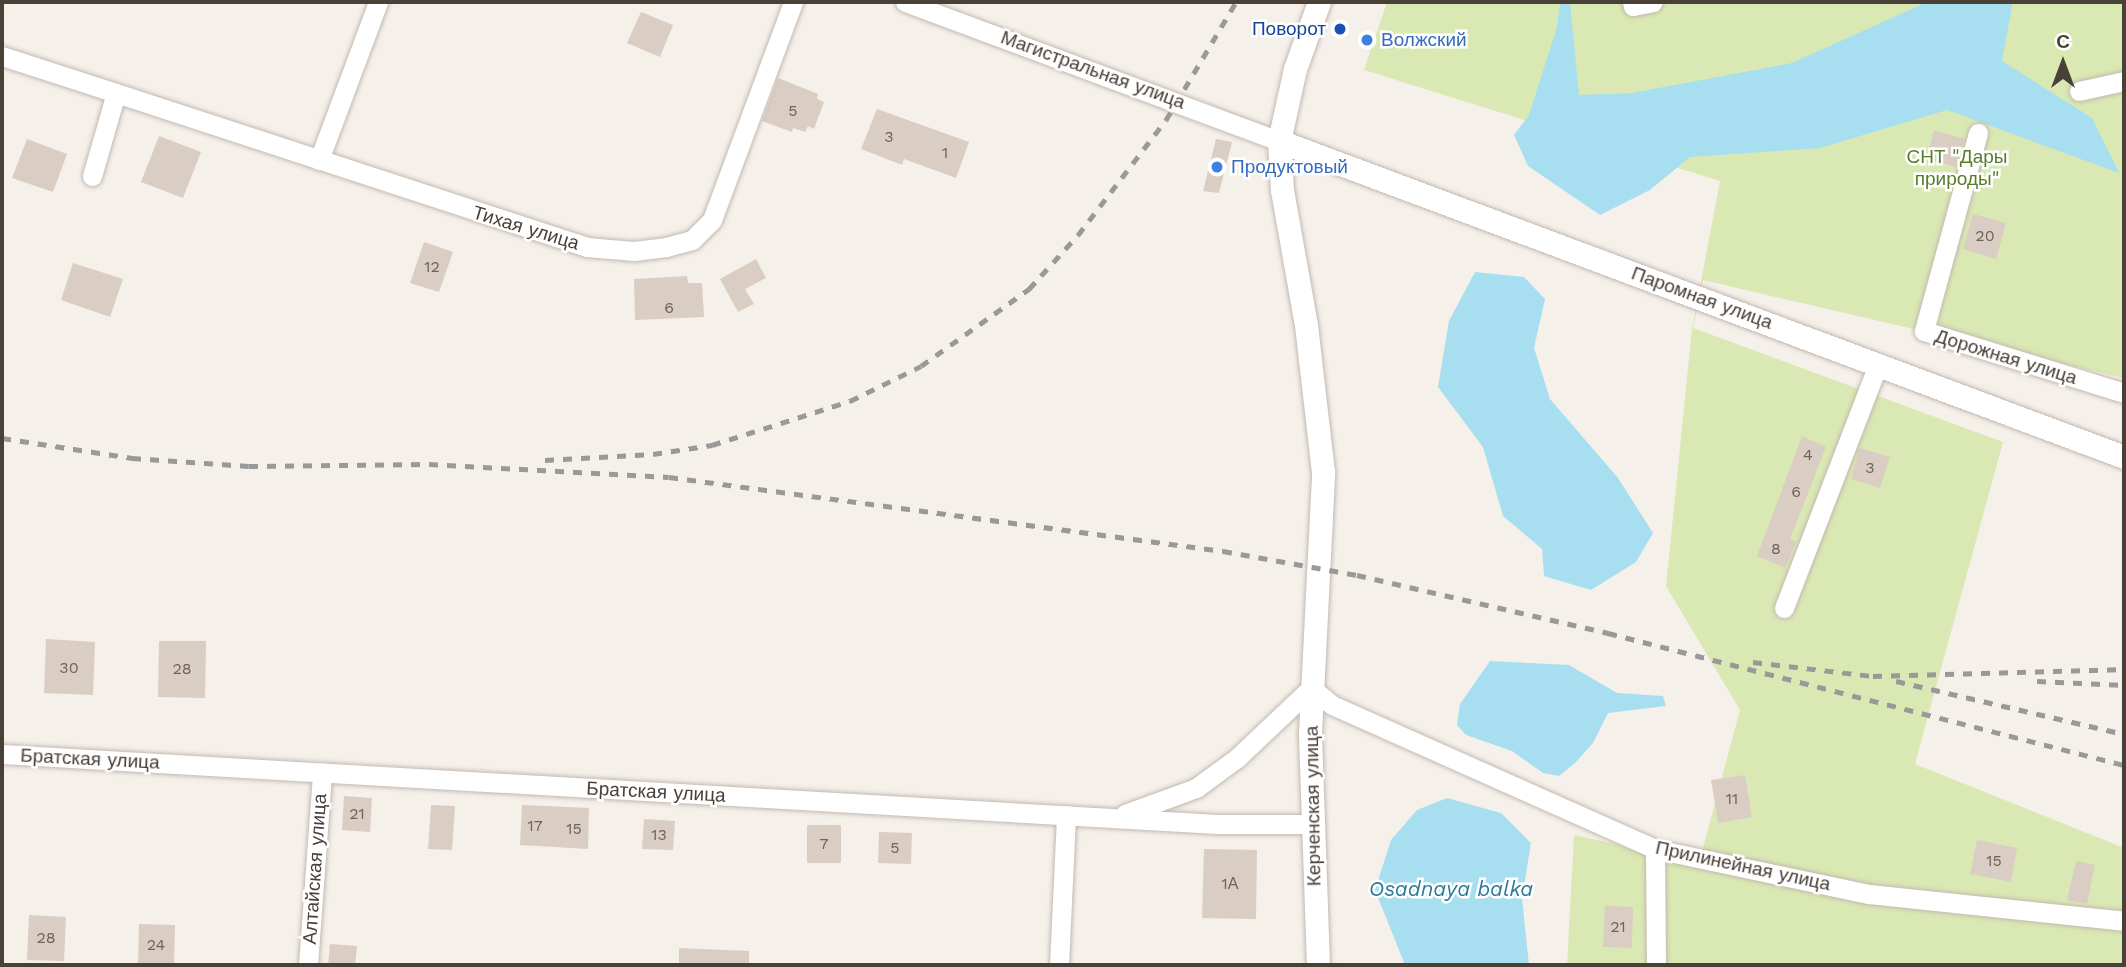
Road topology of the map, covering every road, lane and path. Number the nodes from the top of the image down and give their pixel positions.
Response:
1 (378, 2) edge
2 (793, 2) edge
3 (905, 2) edge
4 (1319, 2) edge
5 (1632, 2) edge
6 (1653, 2) edge
7 (941, 8) edge
8 (2, 55) edge
9 (2124, 81) edge
10 (2079, 90) dead end
11 (116, 93) junction
12 (1978, 133) dead end
13 (1279, 141) junction
14 (319, 160) junction
15 (92, 176) dead end
16 (1878, 363) junction
17 (2124, 393) edge
18 (2124, 457) edge
19 (1784, 608) dead end
20 (1311, 688) junction
21 (2, 754) edge
22 (322, 773) junction
23 (1066, 815) junction
24 (1118, 816) junction
25 (1311, 824) junction
26 (1655, 849) junction
27 (2124, 921) edge
28 (308, 965) edge
29 (1059, 965) edge
30 (1318, 965) edge
31 (1656, 965) edge

1 - 14 street
2 - 14 street, Тихая улица
3 - 7 street, Магистральная улица
4 - 13 street, Керченская улица
5 - 6 street
7 - 13 street, Магистральная улица
8 - 11 street, Тихая улица
9 - 10 street
11 - 14 street, Тихая улица
11 - 15 street
12 - 17 street, Дорожная улица
13 - 16 street, Паромная улица
13 - 20 street, Керченская улица
16 - 18 street, Паромная улица
16 - 19 street
20 - 24 street
20 - 25 street, Керченская улица
20 - 26 street, Прилинейная улица
21 - 22 street, Братская улица
22 - 23 street, Братская улица
22 - 28 street, Алтайская улица
23 - 24 street, Братская улица
23 - 29 street
24 - 25 street, Братская улица
25 - 30 street, Керченская улица
26 - 27 street, Прилинейная улица
26 - 31 street

